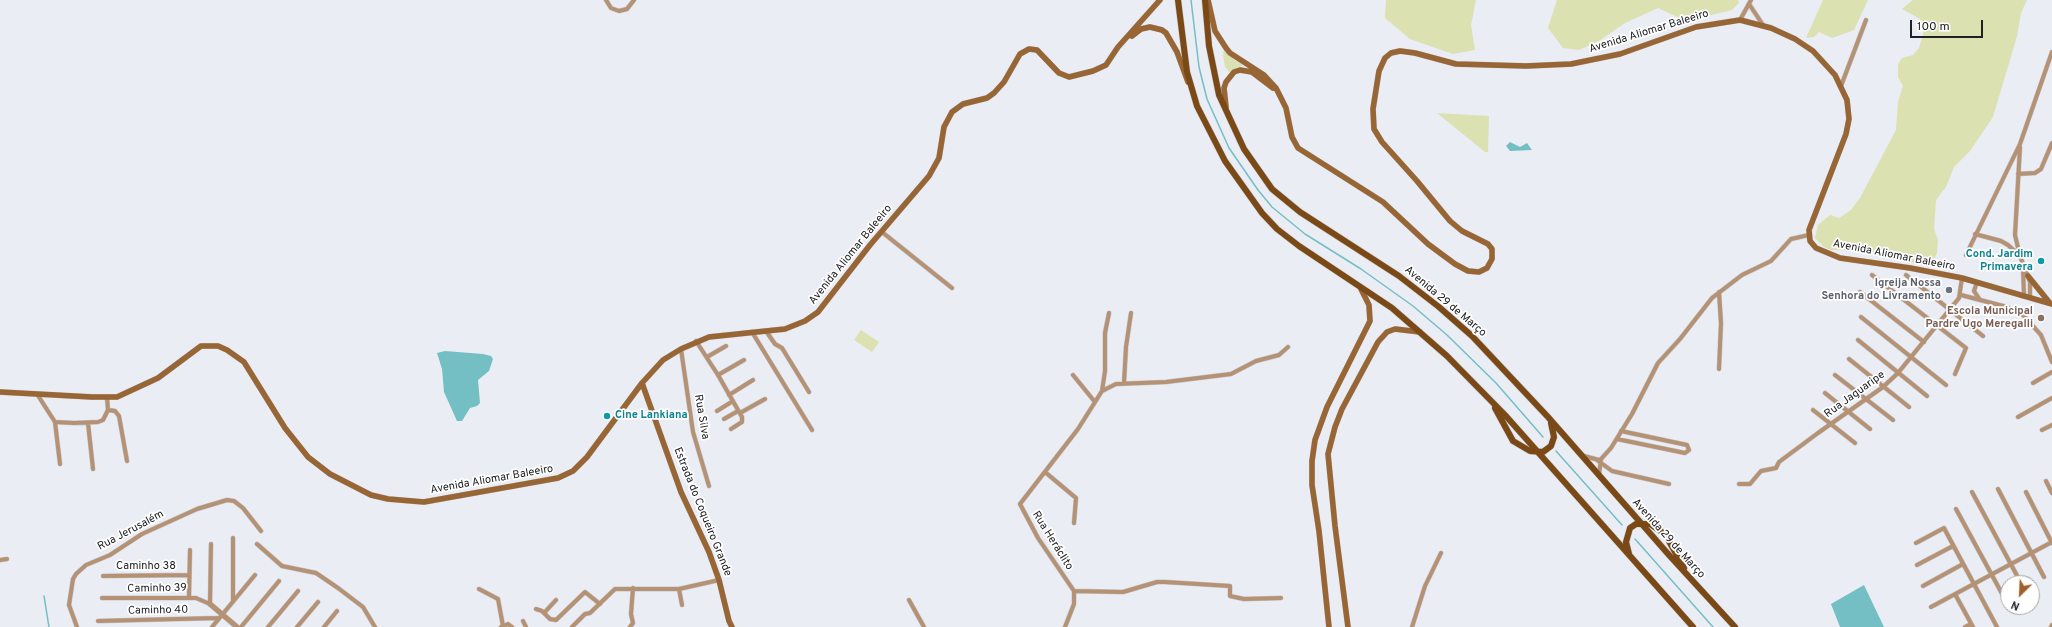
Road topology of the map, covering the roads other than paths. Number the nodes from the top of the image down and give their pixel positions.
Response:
1 (606, 0) edge
2 (634, 0) edge
3 (1160, 0) edge
4 (1178, 0) edge
5 (1205, 0) edge
6 (1208, 0) edge
7 (1750, 2) edge
8 (1740, 20) junction
9 (1866, 20) dead end
10 (1763, 25) junction
11 (2052, 52) edge
12 (1113, 56) junction
13 (1841, 86) junction
14 (1192, 93) junction
15 (1281, 97) junction
16 (1226, 114) junction
17 (2052, 143) edge
18 (2020, 144) junction
19 (2018, 174) junction
20 (882, 232) junction
21 (1975, 234) junction
22 (1809, 235) junction
23 (1966, 255) dead end
24 (2020, 256) junction
25 (2023, 266) junction
26 (1872, 275) dead end
27 (1906, 275) dead end
28 (2028, 276) junction
29 (1962, 278) junction
30 (1977, 282) junction
31 (1357, 284) junction
32 (952, 288) dead end
33 (1974, 291) junction
34 (1719, 292) junction
35 (1860, 292) dead end
36 (1961, 295) junction
37 (2027, 296) junction
38 (1980, 300) junction
39 (2052, 304) edge
40 (1950, 310) junction
41 (1109, 313) dead end
42 (1130, 313) dead end
43 (1861, 317) dead end
44 (1937, 325) junction
45 (752, 332) junction
46 (766, 332) junction
47 (1422, 333) junction
48 (1983, 336) dead end
49 (1858, 340) dead end
50 (696, 342) junction
51 (1924, 342) junction
52 (2052, 345) edge
53 (726, 346) dead end
54 (1288, 347) dead end
55 (2047, 348) junction
56 (681, 349) junction
57 (707, 357) junction
58 (1911, 357) junction
59 (1849, 359) dead end
60 (744, 360) dead end
61 (2052, 362) edge
62 (1719, 369) dead end
63 (2052, 372) edge
64 (1898, 373) junction
65 (1955, 374) dead end
66 (718, 375) junction
67 (1073, 375) dead end
68 (1835, 375) dead end
69 (753, 380) dead end
70 (642, 382) junction
71 (1124, 383) junction
72 (2033, 383) dead end
73 (1946, 385) dead end
74 (1883, 387) junction
75 (1102, 391) junction
76 (0, 392) edge
77 (809, 392) dead end
78 (1825, 393) dead end
79 (37, 394) junction
80 (729, 394) junction
81 (1927, 396) dead end
82 (107, 397) junction
83 (765, 398) dead end
84 (2052, 398) edge
85 (1866, 399) junction
86 (1491, 400) junction
87 (733, 401) junction
88 (1095, 402) junction
89 (1908, 407) dead end
90 (108, 410) junction
91 (1813, 410) dead end
92 (717, 411) dead end
93 (1848, 411) junction
94 (739, 412) junction
95 (1548, 417) junction
96 (2018, 417) dead end
97 (724, 419) dead end
98 (1893, 420) dead end
99 (55, 422) junction
100 (88, 423) junction
101 (1831, 423) junction
102 (2052, 425) edge
103 (732, 429) dead end
104 (1870, 429) dead end
105 (812, 430) dead end
106 (2042, 430) dead end
107 (1621, 431) junction
108 (1617, 438) junction
109 (1855, 443) dead end
110 (1538, 452) junction
111 (1581, 455) junction
112 (127, 461) dead end
113 (1599, 461) junction
114 (60, 464) dead end
115 (93, 469) dead end
116 (1046, 472) junction
117 (1599, 475) junction
118 (2046, 481) dead end
119 (1669, 484) dead end
120 (1739, 484) dead end
121 (709, 486) dead end
122 (1998, 489) dead end
123 (1972, 492) dead end
124 (2026, 492) dead end
125 (2052, 493) edge
126 (1956, 509) dead end
127 (1074, 523) dead end
128 (1640, 523) junction
129 (262, 531) dead end
130 (233, 538) dead end
131 (2052, 542) edge
132 (1916, 543) dead end
133 (211, 544) dead end
134 (257, 544) dead end
135 (1953, 546) junction
136 (190, 550) dead end
137 (1441, 553) dead end
138 (2031, 553) junction
139 (7, 558) dead end
140 (1631, 558) junction
141 (0, 560) edge
142 (1962, 564) junction
143 (2010, 564) junction
144 (1917, 565) dead end
145 (255, 575) dead end
146 (1992, 575) junction
147 (2016, 575) edge
148 (103, 576) dead end
149 (189, 576) junction
150 (2044, 577) dead end
151 (719, 580) junction
152 (1691, 580) junction
153 (278, 581) dead end
154 (1974, 584) junction
155 (1923, 586) dead end
156 (634, 588) junction
157 (479, 589) dead end
158 (679, 589) junction
159 (2000, 589) edge
160 (298, 591) dead end
161 (1074, 591) junction
162 (1955, 594) junction
163 (189, 597) junction
164 (102, 598) dead end
165 (1281, 598) dead end
166 (556, 600) dead end
167 (909, 600) dead end
168 (233, 602) junction
169 (318, 602) dead end
170 (210, 604) junction
171 (600, 604) junction
172 (682, 605) dead end
173 (1931, 607) dead end
174 (536, 609) dead end
175 (337, 611) dead end
176 (544, 613) junction
177 (221, 616) junction
178 (98, 621) dead end
179 (523, 621) dead end
180 (1972, 625) edge
181 (77, 627) edge
182 (212, 627) edge
183 (237, 627) edge
184 (241, 627) edge
185 (268, 627) edge
186 (297, 627) edge
187 (324, 627) edge
188 (375, 627) edge
189 (501, 627) edge
190 (512, 627) edge
191 (526, 627) edge
192 (572, 627) edge
193 (630, 627) edge
194 (732, 627) edge
195 (924, 627) edge
196 (1065, 627) edge
197 (1329, 627) edge
198 (1348, 627) edge
199 (1412, 627) edge
200 (1693, 627) edge
201 (1735, 627) edge
202 (1965, 627) edge
203 (1997, 627) edge

1 - 2 street
3 - 12 main road, Avenida Aliomar Baleeiro
4 - 14 main road
5 - 16 main road, Avenida 29 de Março
6 - 15 main road, Avenida Aliomar Baleeiro
7 - 8 street
7 - 10 street
8 - 10 main road, Avenida Aliomar Baleeiro
8 - 15 main road, Avenida Aliomar Baleeiro
9 - 13 street
10 - 13 main road, Avenida Aliomar Baleeiro
11 - 18 street
12 - 14 main road, Avenida Aliomar Baleeiro
12 - 20 main road, Avenida Aliomar Baleeiro
13 - 22 main road, Avenida Aliomar Baleeiro
14 - 31 main road
15 - 16 main road, Avenida Aliomar Baleeiro
16 - 95 main road, Avenida 29 de Março
17 - 19 street
18 - 19 street
18 - 21 street
19 - 24 street
20 - 32 street
20 - 46 main road, Avenida Aliomar Baleeiro
21 - 23 street
21 - 24 street
22 - 29 main road, Avenida Aliomar Baleeiro
22 - 34 street
24 - 25 street
25 - 28 street
25 - 37 street
26 - 44 street
27 - 40 street
28 - 37 street
28 - 39 main road
29 - 30 main road, Avenida Aliomar Baleeiro
29 - 36 street
30 - 33 street
30 - 37 main road, Avenida Aliomar Baleeiro
31 - 47 main road
31 - 197 main road
33 - 36 street
33 - 38 street
34 - 62 street
34 - 107 street
35 - 51 street
36 - 38 street
36 - 40 street, Rua Jaguaripe
37 - 39 main road, Avenida Aliomar Baleeiro
38 - 55 street
40 - 44 street, Rua Jaguaripe
40 - 48 street
41 - 75 street
42 - 71 street
43 - 58 street
44 - 51 street, Rua Jaguaripe
44 - 65 street
45 - 46 main road, Avenida Aliomar Baleeiro
45 - 50 main road, Avenida Aliomar Baleeiro
45 - 105 street
46 - 77 street
47 - 86 main road
47 - 198 main road
49 - 64 street
50 - 56 main road, Avenida Aliomar Baleeiro
50 - 57 street
51 - 58 street, Rua Jaguaripe
52 - 55 street
53 - 57 street
54 - 71 street
55 - 61 street
56 - 70 main road, Avenida Aliomar Baleeiro
56 - 121 street, Rua Silva
57 - 66 street
58 - 64 street, Rua Jaguaripe
58 - 73 street
59 - 74 street
60 - 66 street
63 - 72 street
64 - 74 street, Rua Jaguaripe
64 - 81 street
66 - 80 street
67 - 88 street
68 - 85 street
69 - 80 street
70 - 82 main road, Avenida Aliomar Baleeiro
70 - 151 main road, Estrada do Coqueiro Grande
71 - 75 street
74 - 85 street, Rua Jaguaripe
74 - 89 street
75 - 88 street, Rua Heráclito
76 - 79 main road, Avenida Aliomar Baleeiro
78 - 93 street
79 - 82 main road, Avenida Aliomar Baleeiro
79 - 99 street
80 - 87 street
82 - 90 street
83 - 94 street
84 - 96 street
85 - 93 street, Rua Jaguaripe
85 - 98 street
86 - 110 main road
86 - 110 main road
87 - 92 street
87 - 94 street
88 - 116 street, Rua Heráclito
90 - 100 street
90 - 112 street
91 - 101 street
93 - 101 street, Rua Jaguaripe
93 - 104 street
94 - 97 street
94 - 103 street
95 - 110 main road
95 - 111 main road, Avenida 29 de Março
99 - 100 street
99 - 114 street
100 - 115 street
101 - 109 street
101 - 120 street, Rua Jaguaripe
102 - 106 street
107 - 108 street
107 - 108 street
108 - 113 street
110 - 140 main road
111 - 113 street
111 - 117 main road, Avenida 29 de Março
113 - 117 street
113 - 119 street
116 - 127 street
116 - 161 street, Rua Heráclito
117 - 128 main road, Avenida 29 de Março
118 - 125 street
122 - 138 street
123 - 143 street
124 - 131 street
126 - 146 street
128 - 140 main road
128 - 152 main road, Avenida 29 de Março
128 - 152 main road
129 - 181 street, Rua Jerusalém
130 - 168 street
131 - 138 street
132 - 135 street
133 - 170 street
134 - 188 street
135 - 142 street
135 - 144 street
136 - 149 street
137 - 199 street
138 - 143 street
138 - 150 street
139 - 141 street
140 - 200 main road
142 - 154 street
142 - 155 street
143 - 146 street
143 - 147 street
145 - 168 street
146 - 154 street
146 - 159 street
148 - 149 street, Caminho 38
149 - 163 street
151 - 158 street
151 - 194 main road, Estrada do Coqueiro Grande
152 - 201 main road, Avenida 29 de Março
153 - 184 street
154 - 162 street
154 - 203 street
156 - 158 street
156 - 171 street
156 - 193 street
157 - 189 street
158 - 172 street
160 - 185 street
161 - 165 street
161 - 196 street
162 - 173 street
162 - 180 street
163 - 164 street, Caminho 39
163 - 170 street, Caminho 39
166 - 176 street
167 - 195 street
168 - 177 street
169 - 186 street
170 - 177 street
171 - 176 street
171 - 192 street
174 - 176 street
175 - 187 street
177 - 178 street, Caminho 40
177 - 182 street
177 - 183 street
179 - 191 street
180 - 202 street
189 - 190 street

